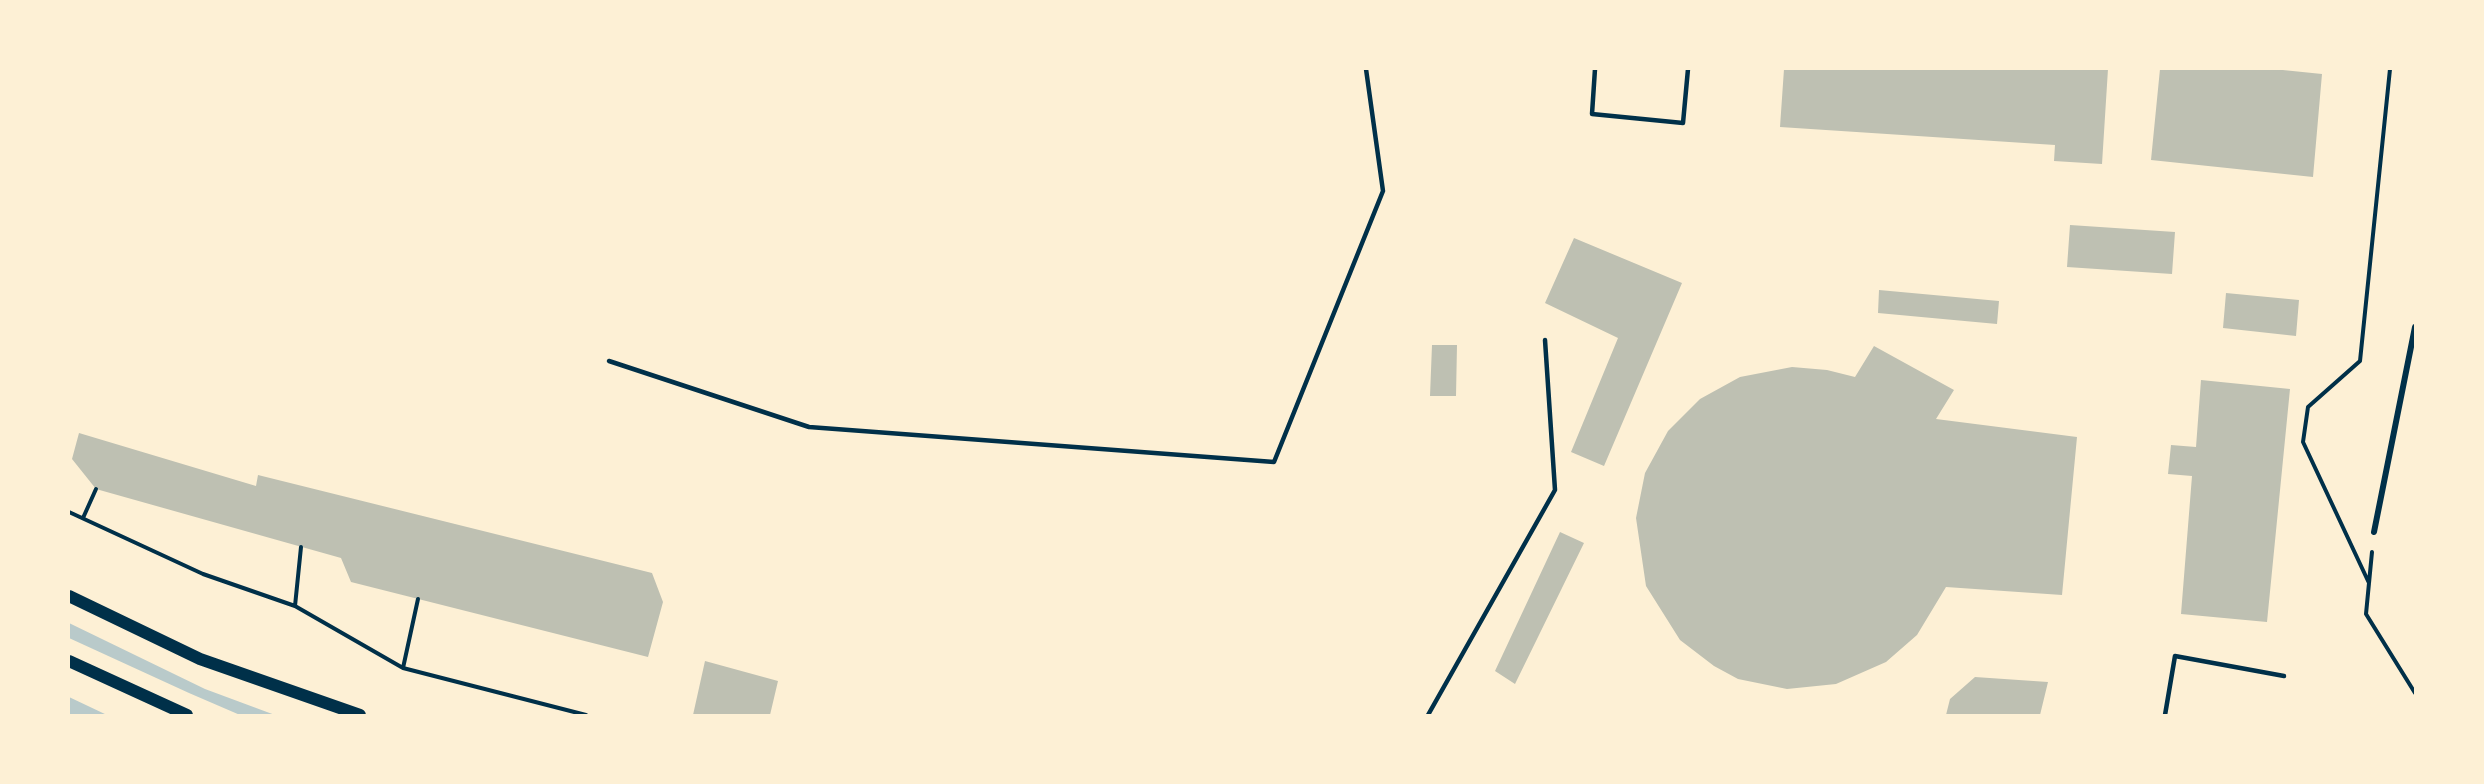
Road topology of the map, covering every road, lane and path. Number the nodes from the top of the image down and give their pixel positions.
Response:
1 (1366, 69) edge
2 (1595, 69) edge
3 (1688, 69) edge
4 (2390, 69) edge
5 (2415, 327) edge
6 (1545, 340) dead end
7 (609, 361) dead end
8 (96, 489) dead end
9 (69, 512) edge
10 (83, 518) junction
11 (2374, 532) joint
12 (301, 547) dead end
13 (2369, 583) junction
14 (69, 596) edge
15 (418, 599) dead end
16 (295, 606) junction
17 (69, 661) edge
18 (403, 668) junction
19 (2284, 676) dead end
20 (2415, 693) edge
21 (187, 715) edge
22 (360, 715) edge
23 (586, 715) edge
24 (1428, 715) edge
25 (2165, 715) edge

1 - 7 lane
2 - 3 lane
4 - 13 path
5 - 11 street
6 - 24 lane
8 - 10 path
9 - 10 path
10 - 16 path
11 - 13 path
12 - 16 path
13 - 20 path
14 - 22 main road
15 - 18 path
16 - 18 path
17 - 21 main road
18 - 23 path
19 - 25 lane

